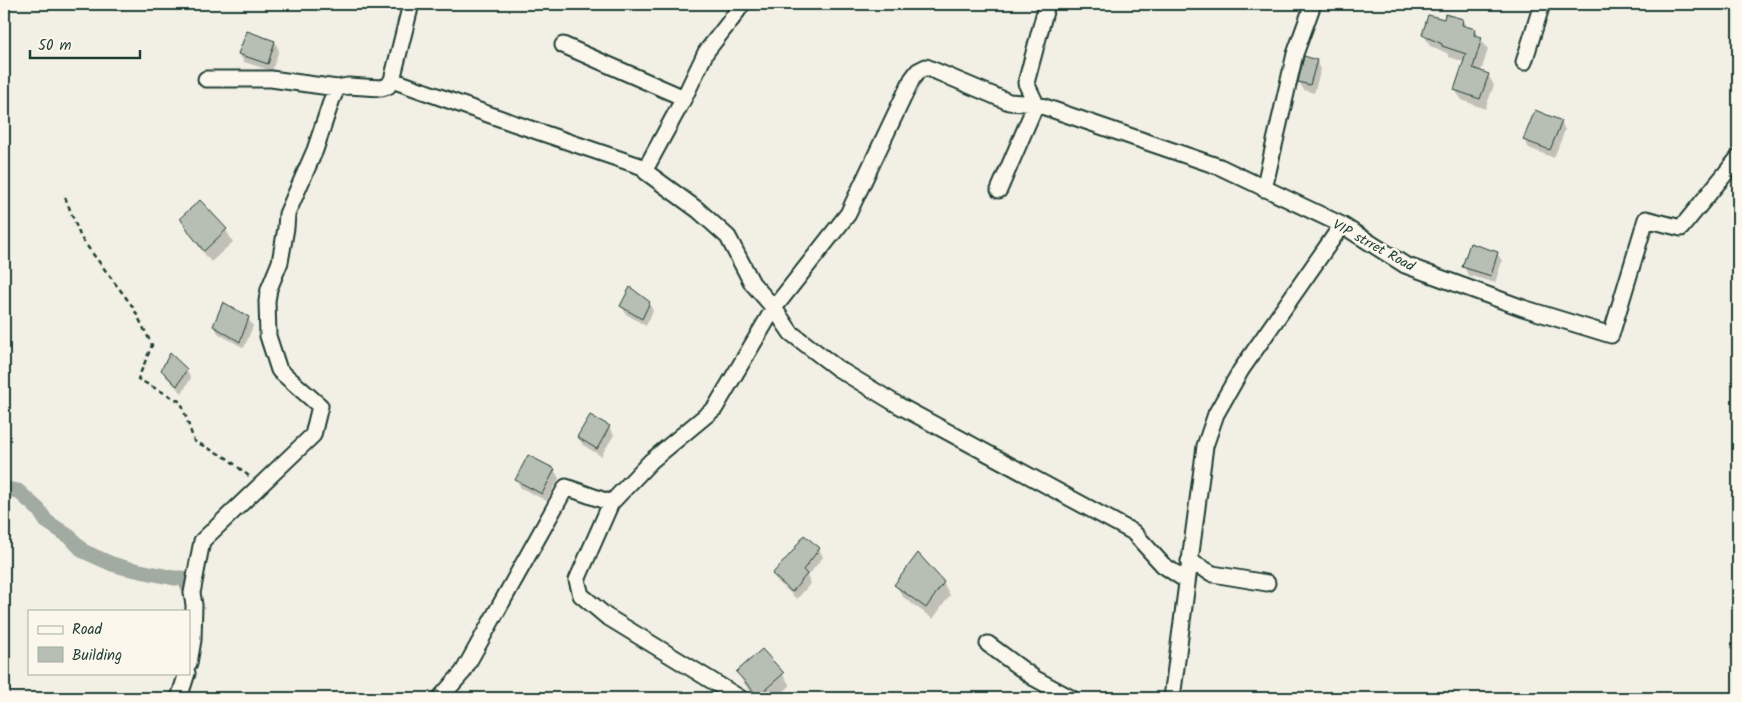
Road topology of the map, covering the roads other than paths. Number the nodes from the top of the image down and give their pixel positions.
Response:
1 (411, 4) edge
2 (742, 4) edge
3 (1047, 4) edge
4 (1313, 4) edge
5 (1542, 4) edge
6 (563, 46) dead end
7 (1524, 62) dead end
8 (206, 79) dead end
9 (392, 80) junction
10 (337, 88) junction
11 (684, 98) junction
12 (1036, 104) junction
13 (1738, 158) edge
14 (646, 168) junction
15 (1264, 189) junction
16 (998, 190) dead end
17 (1342, 225) junction
18 (774, 308) junction
19 (611, 503) junction
20 (1190, 561) junction
21 (1187, 581) junction
22 (1266, 583) dead end
23 (988, 644) dead end
24 (190, 657) edge
25 (187, 674) edge
26 (179, 698) edge
27 (440, 698) edge
28 (740, 698) edge
29 (1070, 698) edge
30 (1172, 698) edge

1 - 9 street
2 - 11 street
3 - 12 street
4 - 15 street
5 - 7 street
6 - 11 street
8 - 10 street
9 - 10 street
9 - 14 street
10 - 24 street
11 - 14 street
12 - 15 street, VIP strret Road
12 - 16 street
12 - 18 street, VIP strret Road
13 - 17 street, VIP strret Road
14 - 18 street
15 - 17 street, VIP strret Road
17 - 20 street
18 - 19 street
18 - 21 street
19 - 27 street
19 - 28 street
20 - 21 street
20 - 22 street
21 - 30 street
23 - 29 street
25 - 26 street

